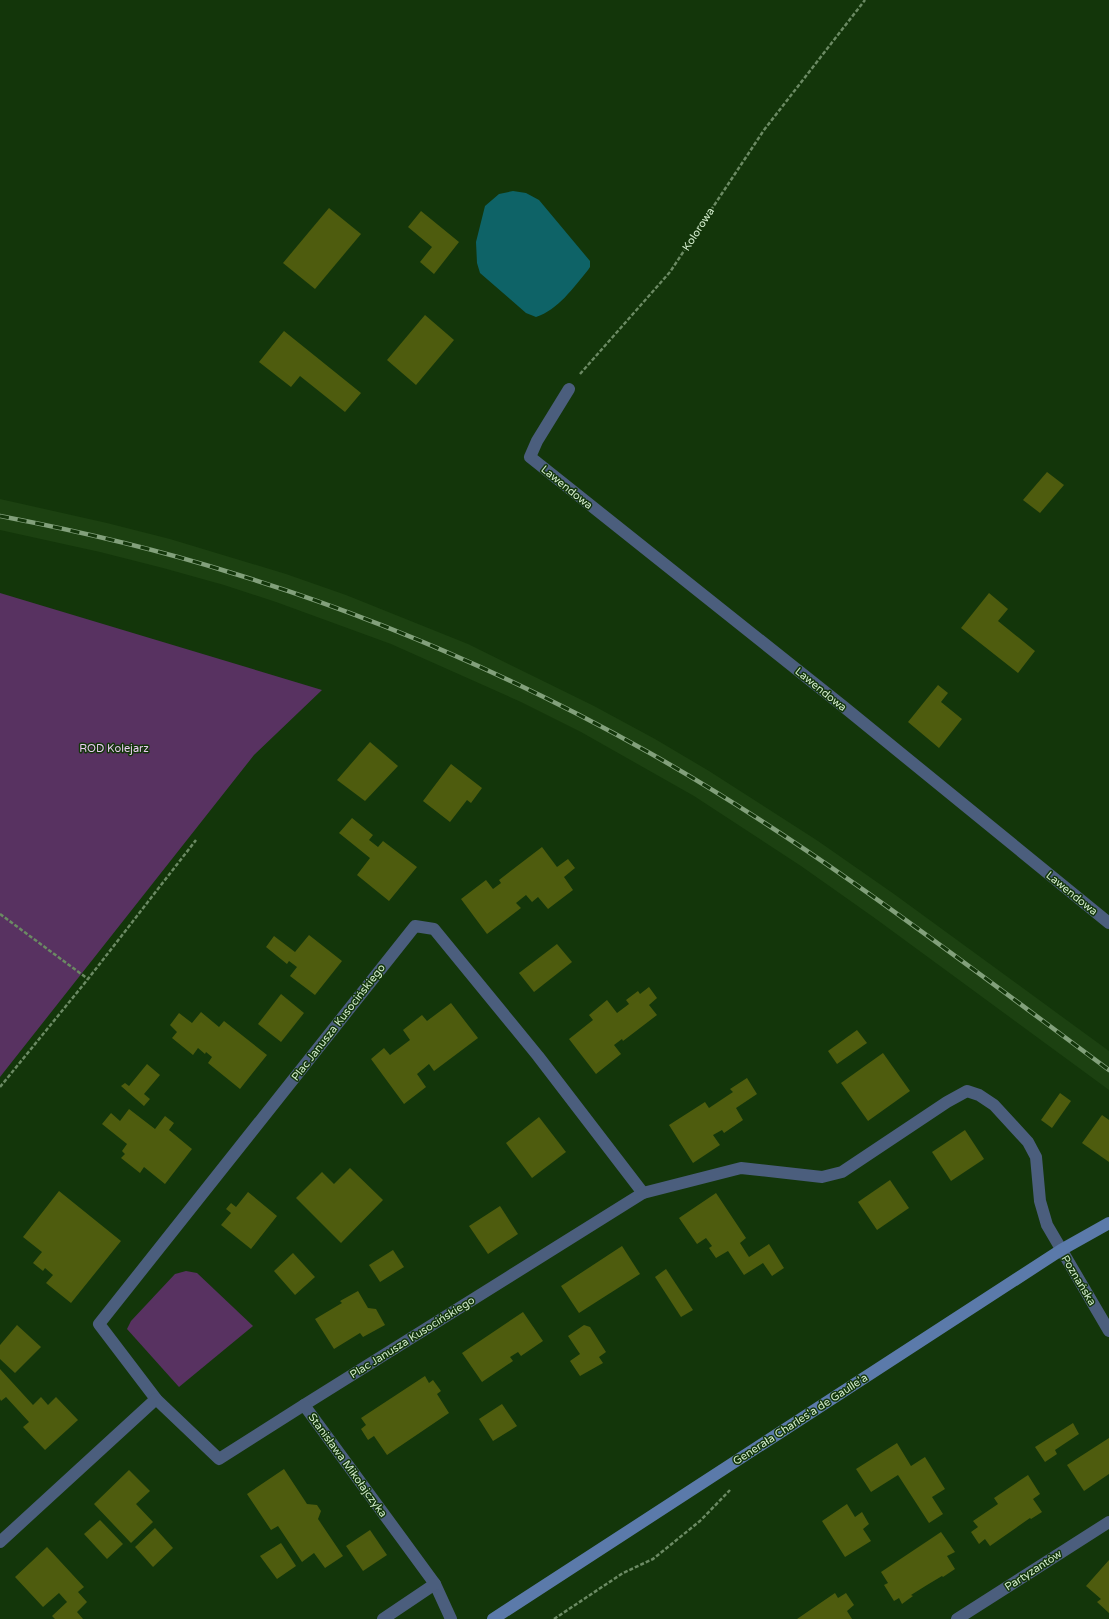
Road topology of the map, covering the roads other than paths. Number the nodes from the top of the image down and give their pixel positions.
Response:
1 (568, 389) road end
2 (1109, 923) edge
3 (643, 1193) junction
4 (1109, 1223) edge
5 (1061, 1250) junction
6 (1109, 1331) edge
7 (156, 1399) junction
8 (304, 1404) junction
9 (1109, 1522) edge
10 (0, 1542) edge
11 (435, 1584) junction
12 (383, 1619) edge
13 (451, 1619) edge
14 (493, 1619) edge
15 (957, 1619) edge

1 - 2 street, Lawendowa
3 - 5 street, Plac Janusza Kusocińskiego
3 - 7 street, Plac Janusza Kusocińskiego
3 - 8 street, Plac Janusza Kusocińskiego
4 - 5 main road, Generała Charles'a de Gaulle'a
5 - 6 street, Poznańska
5 - 14 main road, Generała Charles'a de Gaulle'a
7 - 8 street, Stanisława Mikołajczyka
7 - 10 street
8 - 11 street, Stanisława Mikołajczyka
9 - 15 street, Partyzantów
11 - 12 street
11 - 13 street, Stanisława Mikołajczyka

